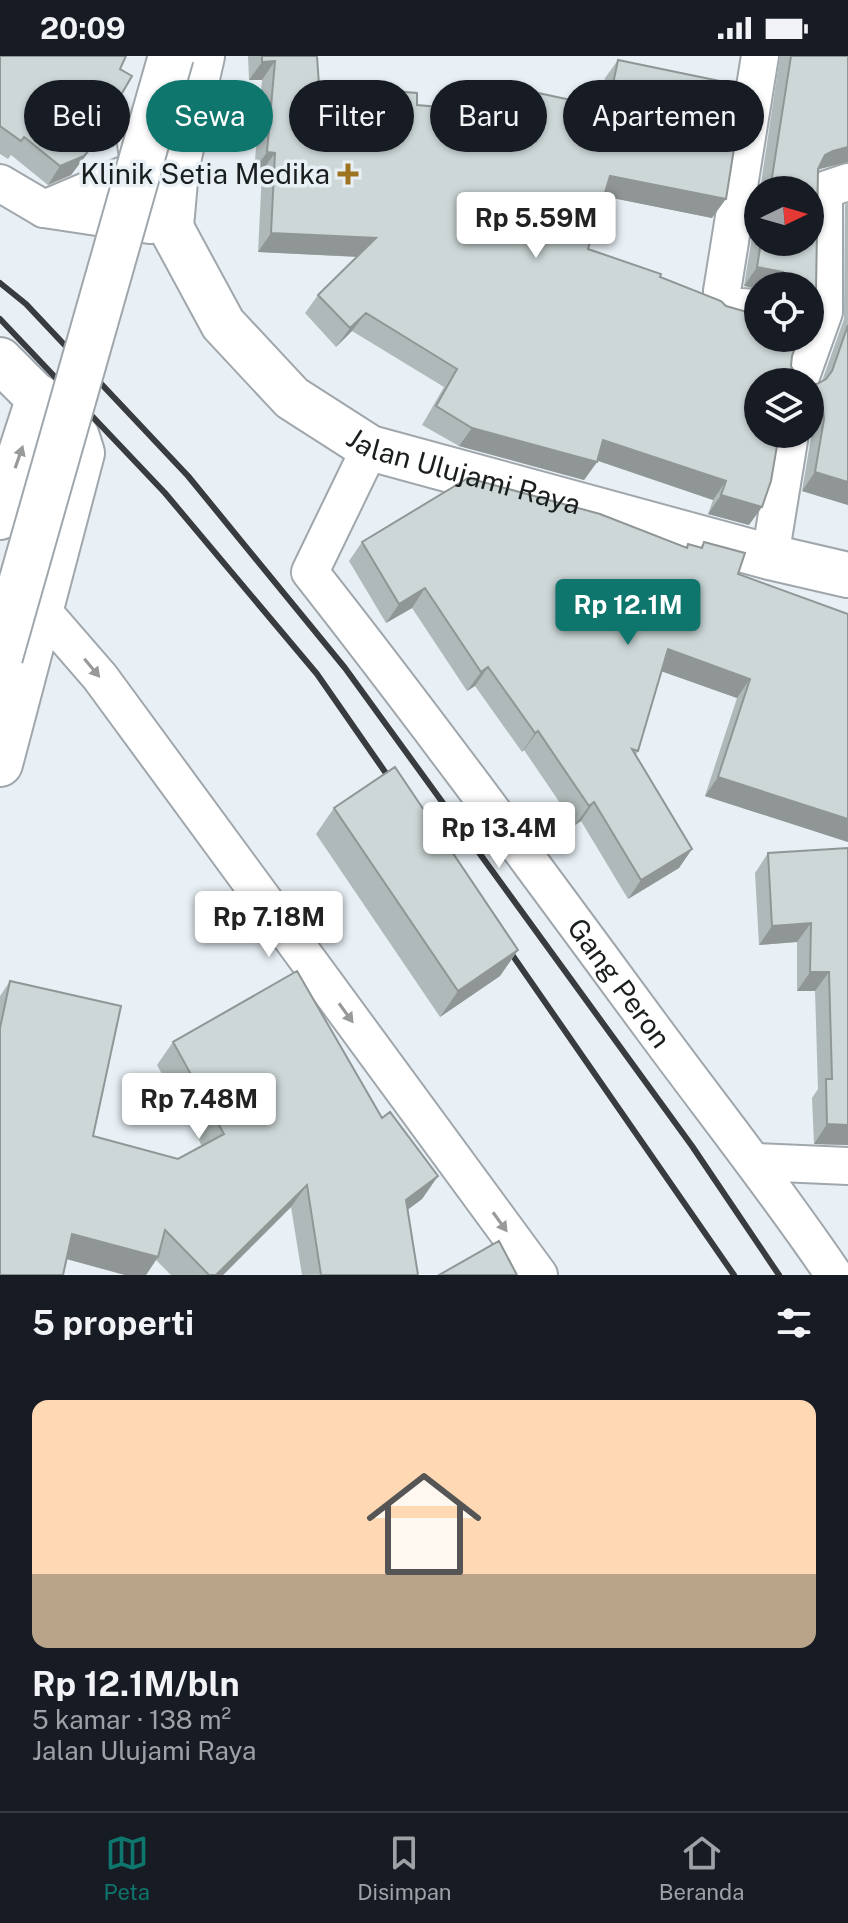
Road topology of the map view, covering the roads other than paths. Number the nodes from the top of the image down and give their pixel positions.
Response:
1 (149, 56) edge
2 (171, 56) edge
3 (202, 56) edge
4 (760, 56) edge
5 (143, 167) junction
6 (848, 182) edge
7 (0, 183) edge
8 (44, 209) junction
9 (171, 228) junction
10 (744, 307) edge
11 (827, 312) edge
12 (0, 360) edge
13 (805, 368) edge
14 (39, 397) junction
15 (370, 448) junction
16 (788, 448) edge
17 (0, 517) edge
18 (770, 557) junction
19 (848, 575) edge
20 (41, 609) junction
21 (0, 657) edge
22 (6, 709) edge
23 (0, 764) edge
24 (755, 1162) junction
25 (848, 1166) edge
26 (539, 1275) edge
27 (834, 1275) edge

1 - 5 street, Jalan Ulujami Raya
2 - 21 street, bridge
3 - 9 street
4 - 10 street
5 - 8 street
5 - 9 street, Jalan Ulujami Raya
6 - 11 street
7 - 8 street
8 - 9 street
9 - 15 street, Jalan Ulujami Raya
11 - 13 street
12 - 14 street
17 -> 14 street
14 - 20 street
15 - 18 street, Jalan Ulujami Raya
15 - 24 street, Gang Peron
16 - 18 street
18 - 19 street, Jalan Ulujami Raya
20 - 22 street
20 -> 26 street
22 - 23 street
24 - 25 street
24 - 27 street, Gang Peron

